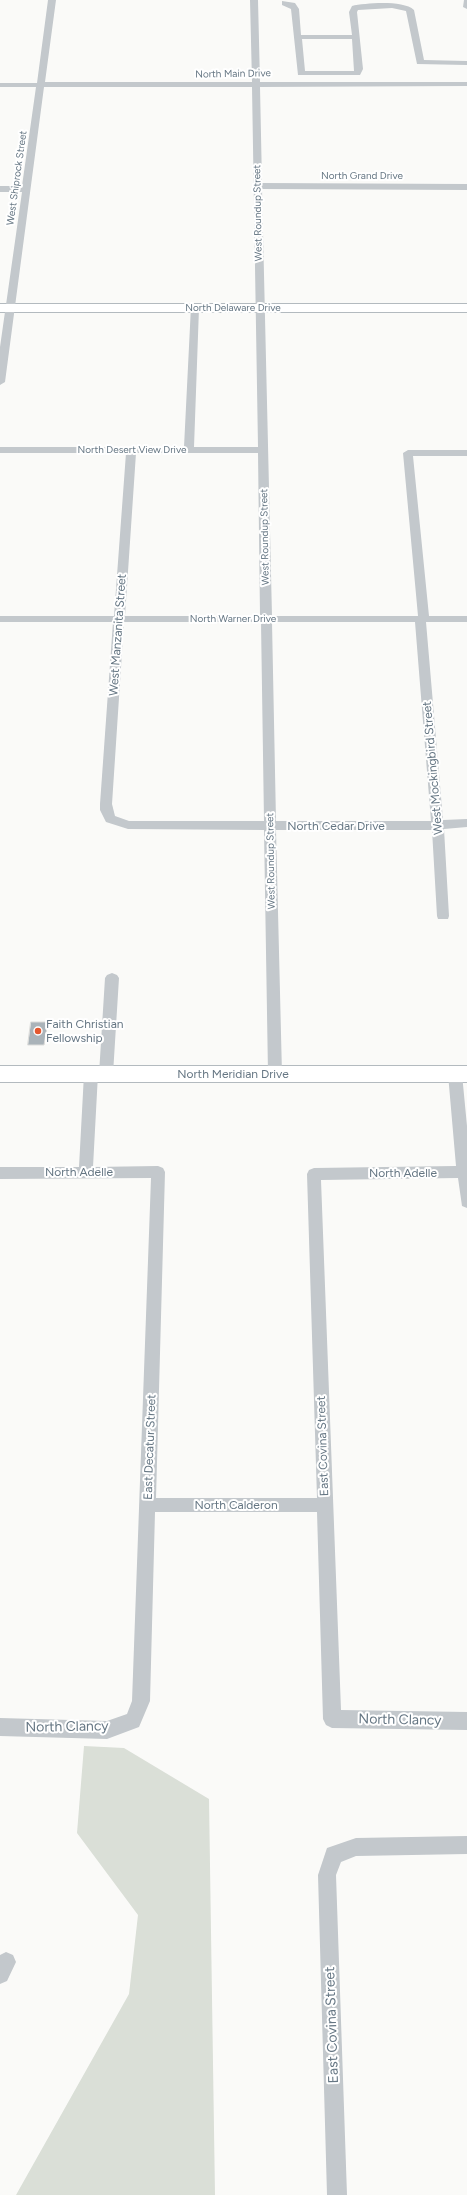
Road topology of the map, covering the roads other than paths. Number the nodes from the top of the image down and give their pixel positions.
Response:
1 (52, 0) edge
2 (254, 0) edge
3 (285, 2) dead end
4 (467, 2) edge
5 (467, 7) edge
6 (297, 37) junction
7 (356, 37) junction
8 (467, 63) edge
9 (450, 69) junction
10 (452, 84) junction
11 (467, 84) edge
12 (0, 85) edge
13 (40, 85) junction
14 (255, 85) junction
15 (258, 186) junction
16 (467, 187) edge
17 (0, 189) edge
18 (26, 189) junction
19 (5, 308) edge
20 (194, 308) junction
21 (260, 308) junction
22 (467, 308) edge
23 (0, 382) edge
24 (0, 450) edge
25 (131, 450) junction
26 (189, 450) junction
27 (263, 450) junction
28 (467, 453) edge
29 (0, 619) edge
30 (119, 619) junction
31 (267, 619) junction
32 (422, 619) junction
33 (467, 619) edge
34 (110, 819) joint
35 (467, 823) edge
36 (438, 825) junction
37 (271, 826) junction
38 (443, 916) dead end
39 (112, 978) dead end
40 (0, 1074) edge
41 (98, 1074) junction
42 (275, 1074) junction
43 (461, 1074) edge
44 (86, 1172) junction
45 (158, 1172) joint
46 (466, 1172) edge
47 (314, 1174) joint
48 (0, 1176) edge
49 (467, 1202) edge
50 (148, 1505) junction
51 (324, 1505) junction
52 (332, 1719) joint
53 (133, 1721) joint
54 (467, 1721) edge
55 (0, 1727) edge
56 (467, 1846) edge
57 (337, 2195) edge

1 - 13 street, West Shiprock Street
2 - 14 street, West Roundup Street
3 - 6 street
4 - 5 street
6 - 7 street
6 - 7 street
7 - 9 street
8 - 9 street
9 - 10 street
10 - 11 street, North Main Drive
10 - 14 street, North Main Drive
12 - 13 street, North Main Drive
13 - 14 street, North Main Drive
13 - 18 street, West Shiprock Street
14 - 15 street, West Roundup Street
15 - 16 street, North Grand Drive
15 - 21 street, West Roundup Street
17 - 18 street
18 - 19 street, West Shiprock Street
19 - 20 street, North Delaware Drive
19 - 23 street, West Shiprock Street
20 - 21 street, North Delaware Drive
20 - 26 street
21 - 22 street, North Delaware Drive
21 - 27 street, West Roundup Street
24 - 25 street, North Desert View Drive
25 - 26 street, North Desert View Drive
25 - 30 street, West Manzanita Street
26 - 27 street, North Desert View Drive
27 - 31 street, West Roundup Street
28 - 32 street, West Mockingbird Street
29 - 30 street, North Warner Drive
30 - 31 street, North Warner Drive
30 - 34 street, West Manzanita Street
31 - 32 street, North Warner Drive
31 - 37 street, West Roundup Street
32 - 33 street, North Warner Drive
32 - 36 street, West Mockingbird Street
34 - 37 street, North Cedar Drive
35 - 36 street, North Cedar Drive
36 - 37 street, North Cedar Drive
36 - 38 street, West Mockingbird Street
37 - 42 street, West Roundup Street
39 - 41 street
40 - 41 street, North Meridian Drive
41 - 42 street, North Meridian Drive
41 - 44 street
42 - 43 street, North Meridian Drive
43 - 46 street
44 - 45 street, North Adelle
44 - 48 street, North Adelle
45 - 50 street, East Decatur Street
46 - 47 street, North Adelle
46 - 49 street
47 - 51 street, East Covina Street
50 - 51 street, North Calderon
50 - 53 street, East Decatur Street
51 - 52 street, East Covina Street
52 - 54 street, North Clancy
53 - 55 street, North Clancy
56 - 57 street, East Covina Street

